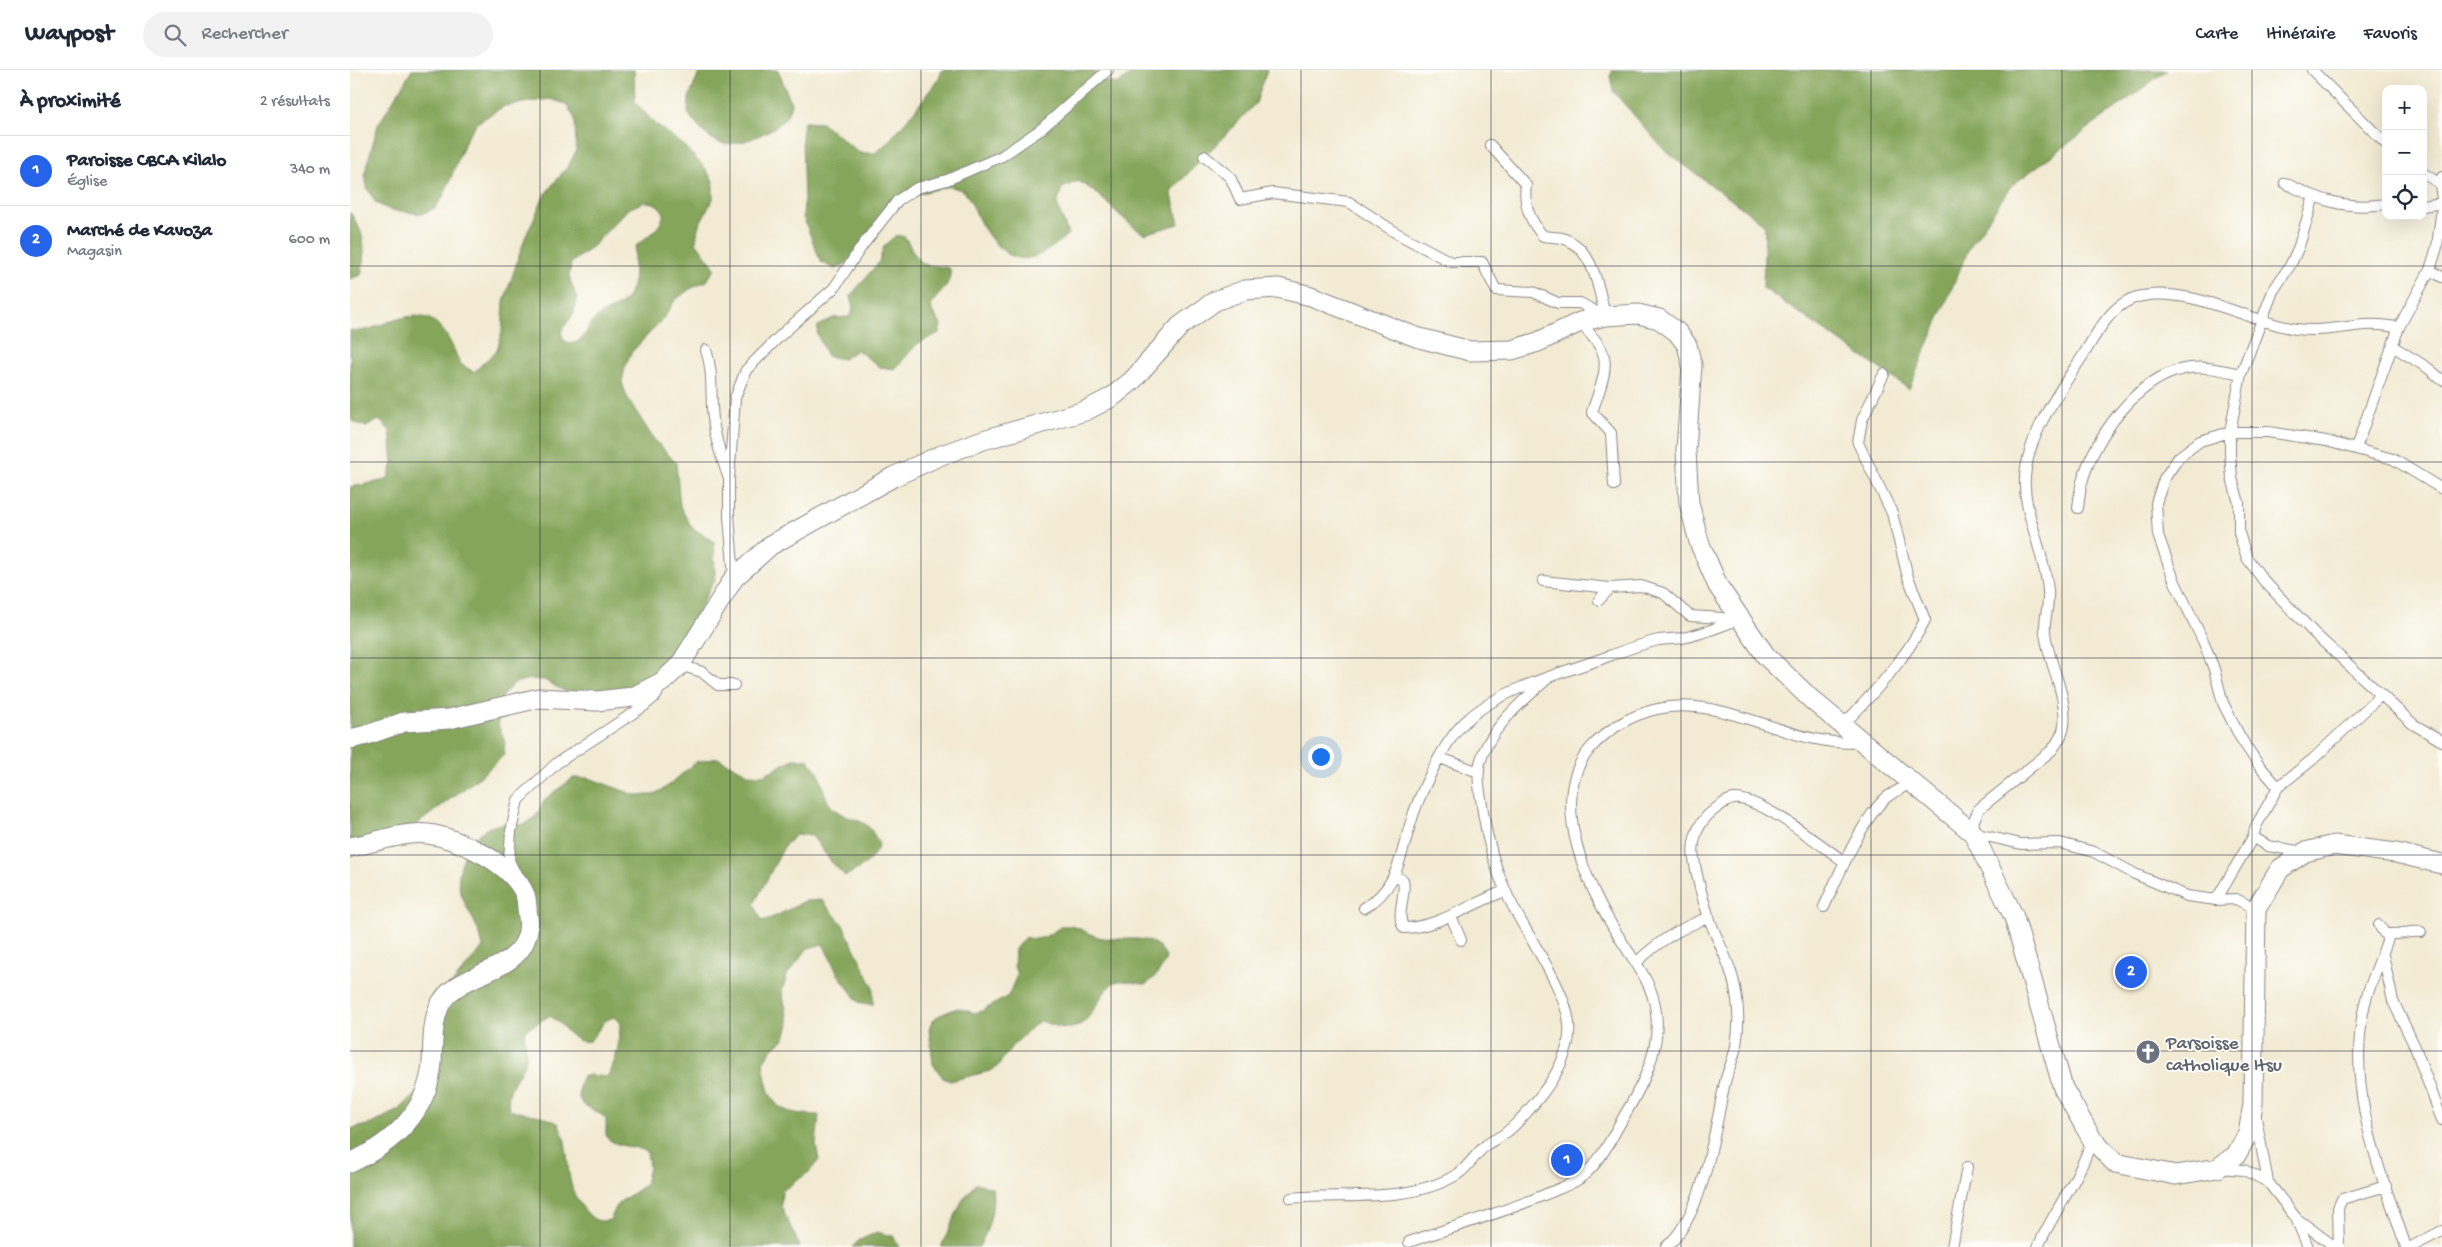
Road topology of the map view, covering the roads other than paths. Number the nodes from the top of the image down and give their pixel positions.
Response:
1 (1108, 70) edge
2 (2312, 70) edge
3 (2382, 140) edge
4 (1490, 146) dead end
5 (1204, 156) dead end
6 (2427, 175) edge
7 (2441, 182) edge
8 (2285, 183) dead end
9 (2314, 196) junction
10 (2442, 203) edge
11 (2382, 204) edge
12 (2427, 205) edge
13 (2430, 270) junction
14 (2442, 277) edge
15 (1605, 316) junction
16 (2262, 320) junction
17 (1580, 322) junction
18 (2399, 327) junction
19 (2394, 347) junction
20 (706, 350) dead end
21 (1884, 374) dead end
22 (2241, 374) junction
23 (2442, 380) edge
24 (2230, 432) junction
25 (2356, 448) junction
26 (729, 479) junction
27 (1614, 485) dead end
28 (2442, 489) edge
29 (2078, 508) dead end
30 (734, 578) junction
31 (1543, 581) dead end
32 (1610, 588) junction
33 (1599, 600) dead end
34 (1739, 619) junction
35 (680, 665) junction
36 (1548, 678) junction
37 (662, 682) junction
38 (734, 685) dead end
39 (2380, 696) junction
40 (1842, 726) junction
41 (350, 739) edge
42 (2442, 741) edge
43 (1861, 742) junction
44 (1440, 758) junction
45 (1479, 772) junction
46 (1910, 783) junction
47 (2278, 787) junction
48 (1972, 833) junction
49 (2253, 837) junction
50 (350, 847) edge
51 (2305, 852) junction
52 (1845, 862) junction
53 (2442, 864) edge
54 (1395, 877) junction
55 (1505, 891) junction
56 (526, 897) junction
57 (2216, 900) junction
58 (1824, 907) dead end
59 (1364, 908) dead end
60 (2256, 909) junction
61 (1451, 916) junction
62 (1709, 917) junction
63 (2379, 925) dead end
64 (2421, 932) dead end
65 (2389, 935) junction
66 (1461, 940) dead end
67 (2383, 954) junction
68 (1636, 962) junction
69 (2254, 1104) junction
70 (2442, 1120) edge
71 (2092, 1139) junction
72 (350, 1163) edge
73 (1967, 1167) dead end
74 (2218, 1168) junction
75 (2268, 1182) junction
76 (2386, 1186) junction
77 (1291, 1198) dead end
78 (2296, 1218) junction
79 (2442, 1231) edge
80 (1409, 1242) dead end
81 (1666, 1247) edge
82 (1952, 1247) edge
83 (2038, 1247) edge
84 (2308, 1247) edge
85 (2335, 1247) edge
86 (2339, 1247) edge
87 (2406, 1247) edge
88 (2410, 1247) edge

1 - 26 street
2 - 3 street
4 - 15 street
5 - 15 street
6 - 7 street
7 - 10 street
8 - 9 street
9 - 11 street
9 - 16 street
10 - 12 street
10 - 13 street
13 - 14 street
13 - 18 street
15 - 17 highway
15 - 34 highway
16 - 18 street
16 - 22 street
16 - 48 street
17 - 27 street
17 - 30 highway
18 - 19 street
19 - 23 street
19 - 25 street
20 - 26 street
21 - 40 street
22 - 24 street
22 - 29 street
24 - 25 street
24 - 39 street
24 - 47 street
25 - 28 street
26 - 30 street
30 - 35 highway
31 - 32 street
32 - 33 street
32 - 34 street
34 - 36 street
34 - 40 highway
35 - 37 highway
35 - 38 street
36 - 44 street
36 - 45 street
37 - 41 highway
37 - 56 street
39 - 42 street
39 - 47 street
40 - 43 highway
43 - 46 highway
43 - 68 street
44 - 45 street
44 - 54 street
45 - 55 street
46 - 48 highway
46 - 52 street
47 - 49 street
48 - 57 street
48 - 71 highway
49 - 51 street
49 - 57 street
50 - 56 highway
51 - 53 highway
51 - 60 highway
52 - 58 street
52 - 62 street
54 - 59 street
54 - 61 street
55 - 61 street
55 - 77 street
56 - 72 highway
57 - 60 street
60 - 69 highway
61 - 66 street
62 - 68 street
62 - 81 street
63 - 65 street
64 - 65 street
65 - 67 street
67 - 70 street
67 - 76 street
68 - 80 street
69 - 74 highway
69 - 75 street
71 - 74 highway
71 - 83 street
73 - 82 street
74 - 75 street
75 - 78 street
76 - 86 street
76 - 87 street
78 - 84 street
78 - 85 street
79 - 88 street

